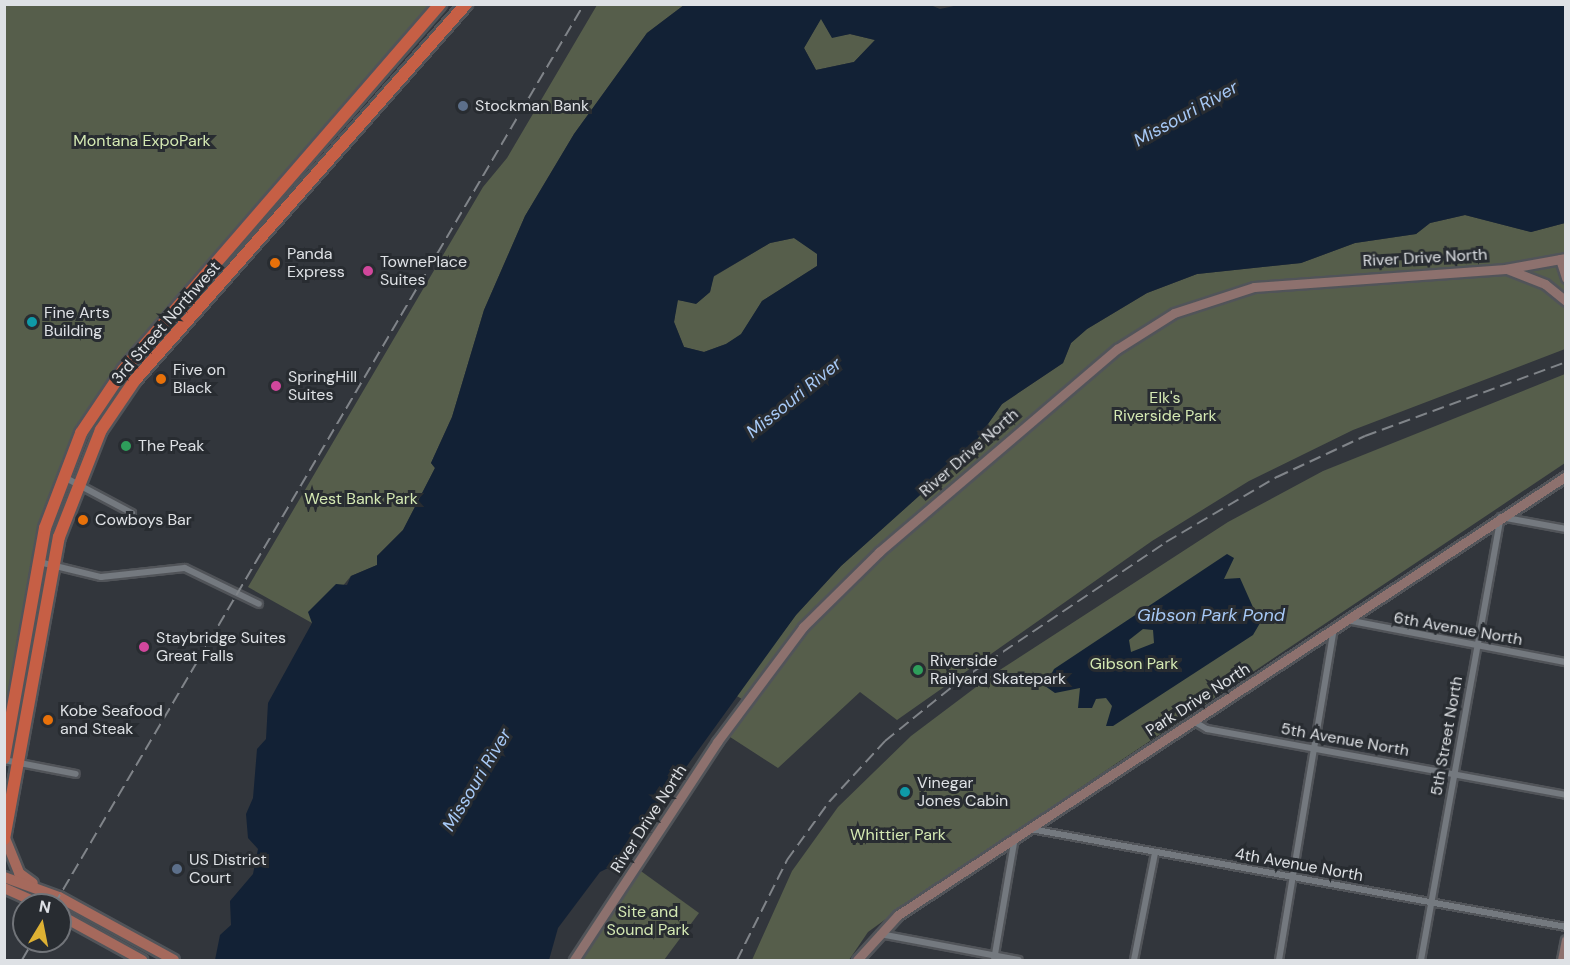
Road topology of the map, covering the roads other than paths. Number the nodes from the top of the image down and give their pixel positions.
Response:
1 (440, 4) edge
2 (466, 4) edge
3 (1563, 258) edge
4 (1505, 268) junction
5 (1566, 278) edge
6 (1566, 301) edge
7 (62, 475) junction
8 (1566, 476) edge
9 (76, 483) junction
10 (132, 513) dead end
11 (1501, 517) junction
12 (1566, 529) edge
13 (38, 561) junction
14 (54, 568) junction
15 (259, 604) dead end
16 (1347, 620) junction
17 (1334, 629) junction
18 (1477, 646) junction
19 (1566, 662) edge
20 (1192, 721) junction
21 (1316, 748) junction
22 (4, 759) edge
23 (19, 763) junction
24 (76, 774) dead end
25 (1454, 774) junction
26 (1566, 795) edge
27 (1027, 828) junction
28 (1015, 837) junction
29 (5, 838) edge
30 (1155, 853) junction
31 (4, 877) edge
32 (1293, 878) junction
33 (43, 890) junction
34 (1432, 902) junction
35 (72, 922) edge
36 (1566, 927) edge
37 (877, 933) junction
38 (1566, 940) edge
39 (994, 958) edge
40 (142, 960) edge
41 (174, 960) edge
42 (574, 960) edge
43 (857, 960) edge
44 (1019, 960) edge
45 (1134, 960) edge
46 (1279, 960) edge
47 (1420, 960) edge
48 (1562, 960) edge

1 - 7 highway, 3rd Street Northwest
2 - 9 highway, 3rd Street Northwest
3 - 4 main road, River Drive North
3 - 5 main road
4 - 6 main road
4 - 42 main road, River Drive North
7 - 9 street
7 - 13 highway, 3rd Street Northwest
8 - 11 main road, Park Drive North
9 - 10 street
9 - 14 highway, 3rd Street Northwest
11 - 12 street
11 - 16 main road, Park Drive North
11 - 18 street, 5th Street North
13 - 14 street
13 - 22 highway, 3rd Street Northwest
14 - 15 street
14 - 23 highway, 3rd Street Northwest
16 - 17 main road, Park Drive North
16 - 18 street, 6th Avenue North
17 - 20 main road, Park Drive North
17 - 21 street
18 - 19 street, 6th Avenue North
18 - 25 street, 5th Street North
20 - 21 street, 5th Avenue North
20 - 27 main road, Park Drive North
21 - 25 street, 5th Avenue North
21 - 32 street
22 - 23 street
23 - 24 street
23 - 29 highway, 3rd Street Northwest
25 - 26 street, 5th Avenue North
25 - 34 street, 5th Street North
27 - 28 main road, Park Drive North
27 - 30 street, 4th Avenue North
28 - 37 main road, Park Drive North
28 - 39 street
29 - 33 main road
30 - 32 street, 4th Avenue North
30 - 45 street
31 - 33 main road
32 - 34 street, 4th Avenue North
32 - 46 street
33 - 41 main road
34 - 36 street, 4th Avenue North
34 - 47 street, 5th Street North
35 - 40 main road
37 - 39 street
37 - 43 main road, Park Drive North
38 - 48 main road
39 - 44 street

